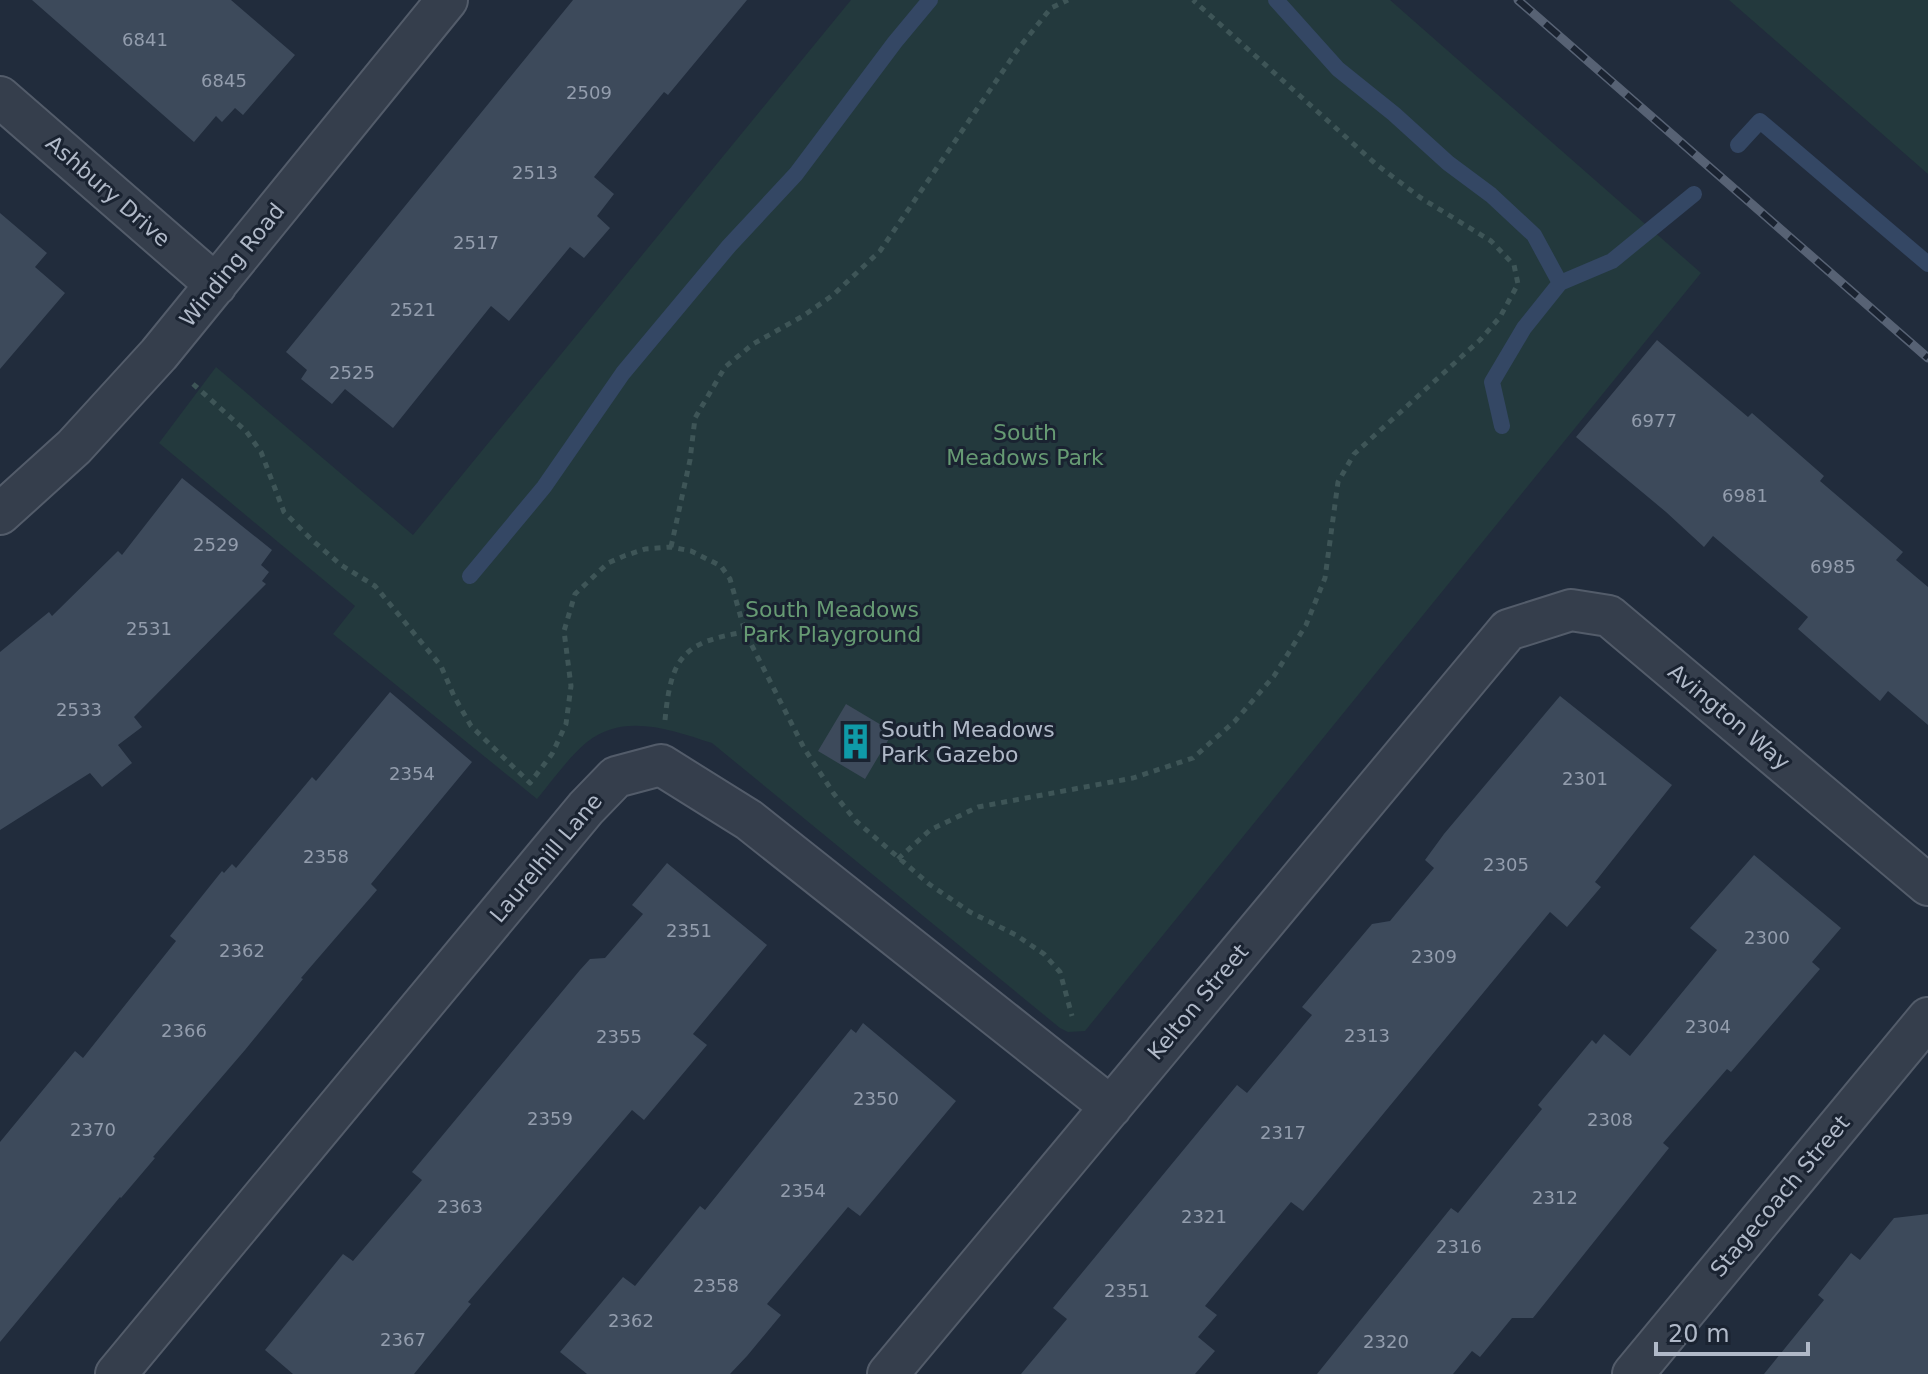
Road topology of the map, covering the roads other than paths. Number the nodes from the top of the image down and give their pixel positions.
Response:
1 (447, 0) edge
2 (0, 97) edge
3 (216, 285) junction
4 (0, 514) edge
5 (1508, 630) joint
6 (1928, 885) edge
7 (1928, 1018) edge
8 (1111, 1107) junction
9 (116, 1374) edge
10 (888, 1374) edge
11 (1633, 1374) edge

1 - 3 street, Winding Road
2 - 3 street, Ashbury Drive
3 - 4 street, Winding Road
5 - 6 street, Avington Way
5 - 8 street, Kelton Street
7 - 11 street, Stagecoach Street
8 - 9 street, Laurelhill Lane
8 - 10 street, Kelton Street

